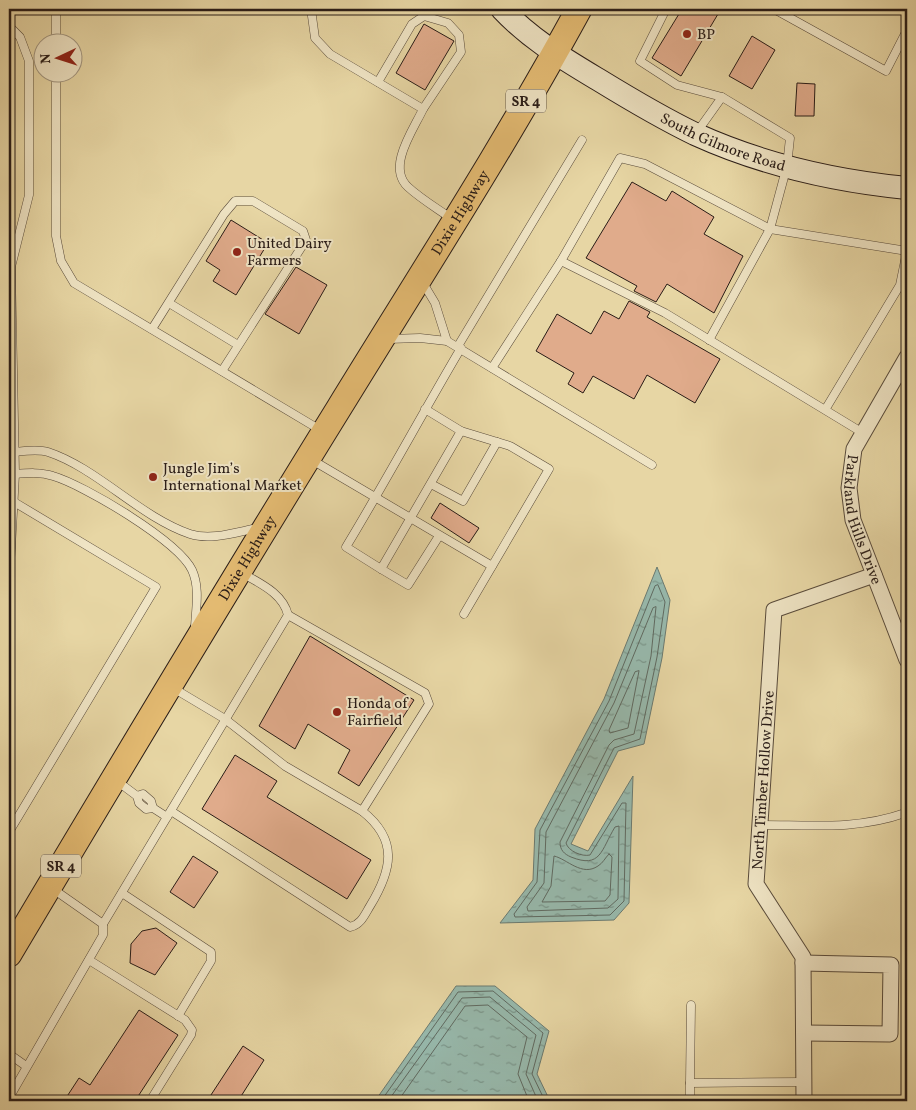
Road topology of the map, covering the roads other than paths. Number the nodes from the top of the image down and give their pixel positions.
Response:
1 (56, 9) edge
2 (311, 9) edge
3 (502, 9) edge
4 (579, 9) edge
5 (666, 9) edge
6 (774, 9) edge
7 (9, 26) edge
8 (907, 30) edge
9 (56, 32) edge
10 (555, 54) junction
11 (56, 82) edge
12 (378, 82) junction
13 (722, 97) junction
14 (423, 109) junction
15 (695, 134) junction
16 (582, 140) dead end
17 (787, 166) junction
18 (907, 188) edge
19 (454, 220) junction
20 (770, 229) junction
21 (561, 261) junction
22 (10, 266) edge
23 (420, 277) junction
24 (169, 303) junction
25 (152, 329) junction
26 (382, 339) junction
27 (709, 340) junction
28 (447, 341) junction
29 (238, 345) junction
30 (459, 347) junction
31 (907, 356) edge
32 (492, 368) junction
33 (222, 371) junction
34 (425, 409) junction
35 (824, 410) junction
36 (461, 431) junction
37 (324, 432) junction
38 (863, 433) junction
39 (497, 442) junction
40 (14, 452) junction
41 (308, 458) junction
42 (652, 466) dead end
43 (15, 474) junction
44 (431, 484) junction
45 (376, 498) junction
46 (14, 502) junction
47 (412, 519) junction
48 (265, 527) junction
49 (439, 536) junction
50 (492, 566) junction
51 (381, 569) junction
52 (239, 571) junction
53 (874, 575) junction
54 (9, 585) edge
55 (464, 614) dead end
56 (288, 615) junction
57 (194, 644) junction
58 (907, 660) edge
59 (170, 685) junction
60 (225, 719) junction
61 (114, 778) junction
62 (362, 811) junction
63 (905, 813) dead end
64 (169, 814) junction
65 (760, 825) junction
66 (9, 832) edge
67 (49, 886) junction
68 (122, 893) junction
69 (103, 924) junction
70 (9, 954) edge
71 (88, 960) junction
72 (803, 963) junction
73 (691, 1005) dead end
74 (178, 1016) junction
75 (804, 1033) junction
76 (9, 1054) edge
77 (26, 1066) junction
78 (804, 1082) junction
79 (690, 1083) junction
80 (9, 1098) edge
81 (150, 1101) edge
82 (690, 1101) edge
83 (804, 1101) edge

1 - 9 lane
2 - 12 lane
3 - 10 main road, South Gilmore Road
4 - 10 main road, Dixie Highway / SR 4
5 - 13 lane
6 - 8 lane
7 - 22 lane
10 - 15 main road, South Gilmore Road
10 - 19 main road, Dixie Highway / SR 4
11 - 25 lane
12 - 14 lane
12 - 14 lane
13 - 15 lane
13 - 17 lane
14 - 19 lane
15 - 17 main road, South Gilmore Road
16 - 30 lane
17 - 18 main road, South Gilmore Road
17 - 20 lane
19 - 23 main road, Dixie Highway / SR 4
20 - 21 lane
20 - 27 lane
20 - 35 lane
21 - 27 lane
21 - 32 lane
22 - 40 lane
23 - 26 main road, Dixie Highway / SR 4
23 - 28 lane
24 - 25 lane
24 - 29 lane
24 - 29 lane
25 - 33 lane
26 - 28 lane
26 - 37 main road, Dixie Highway / SR 4
27 - 35 lane
28 - 30 lane
29 - 33 lane
30 - 32 lane
30 - 34 lane
31 - 38 street, Parkland Hills Drive
32 - 42 lane
33 - 37 lane
34 - 36 lane
34 - 45 lane
35 - 38 lane
36 - 39 lane
36 - 44 lane
37 - 41 main road, Dixie Highway / SR 4
38 - 53 street, Parkland Hills Drive
39 - 44 lane
39 - 50 lane
40 - 43 lane
40 - 48 lane
41 - 45 lane
41 - 48 main road, Dixie Highway / SR 4
43 - 46 lane
43 - 57 lane
44 - 47 lane
45 - 47 lane
45 - 51 lane
46 - 54 lane
46 - 66 lane
47 - 49 lane
47 - 51 lane
48 - 52 main road, Dixie Highway / SR 4
49 - 50 lane
49 - 51 lane
50 - 55 lane
52 - 56 lane
52 - 57 main road, Dixie Highway / SR 4
53 - 58 street, Parkland Hills Drive
53 - 65 street, North Timber Hollow Drive
56 - 60 lane
56 - 62 lane
57 - 59 main road, Dixie Highway / SR 4
59 - 60 lane
59 - 61 main road, Dixie Highway / SR 4
60 - 62 lane
60 - 64 lane
61 - 64 lane
61 - 67 main road, Dixie Highway / SR 4
62 - 64 lane
63 - 65 lane
64 - 68 lane
65 - 72 street, North Timber Hollow Drive
67 - 69 lane
67 - 70 main road, Dixie Highway / SR 4
68 - 69 lane
68 - 74 lane
69 - 71 lane
71 - 74 lane
71 - 77 lane
72 - 75 street, North Timber Hollow Drive
72 - 75 street
73 - 79 lane
74 - 81 lane
75 - 78 street, North Timber Hollow Drive
76 - 77 lane
77 - 80 lane
78 - 79 lane
78 - 83 street, North Timber Hollow Drive
79 - 82 lane

